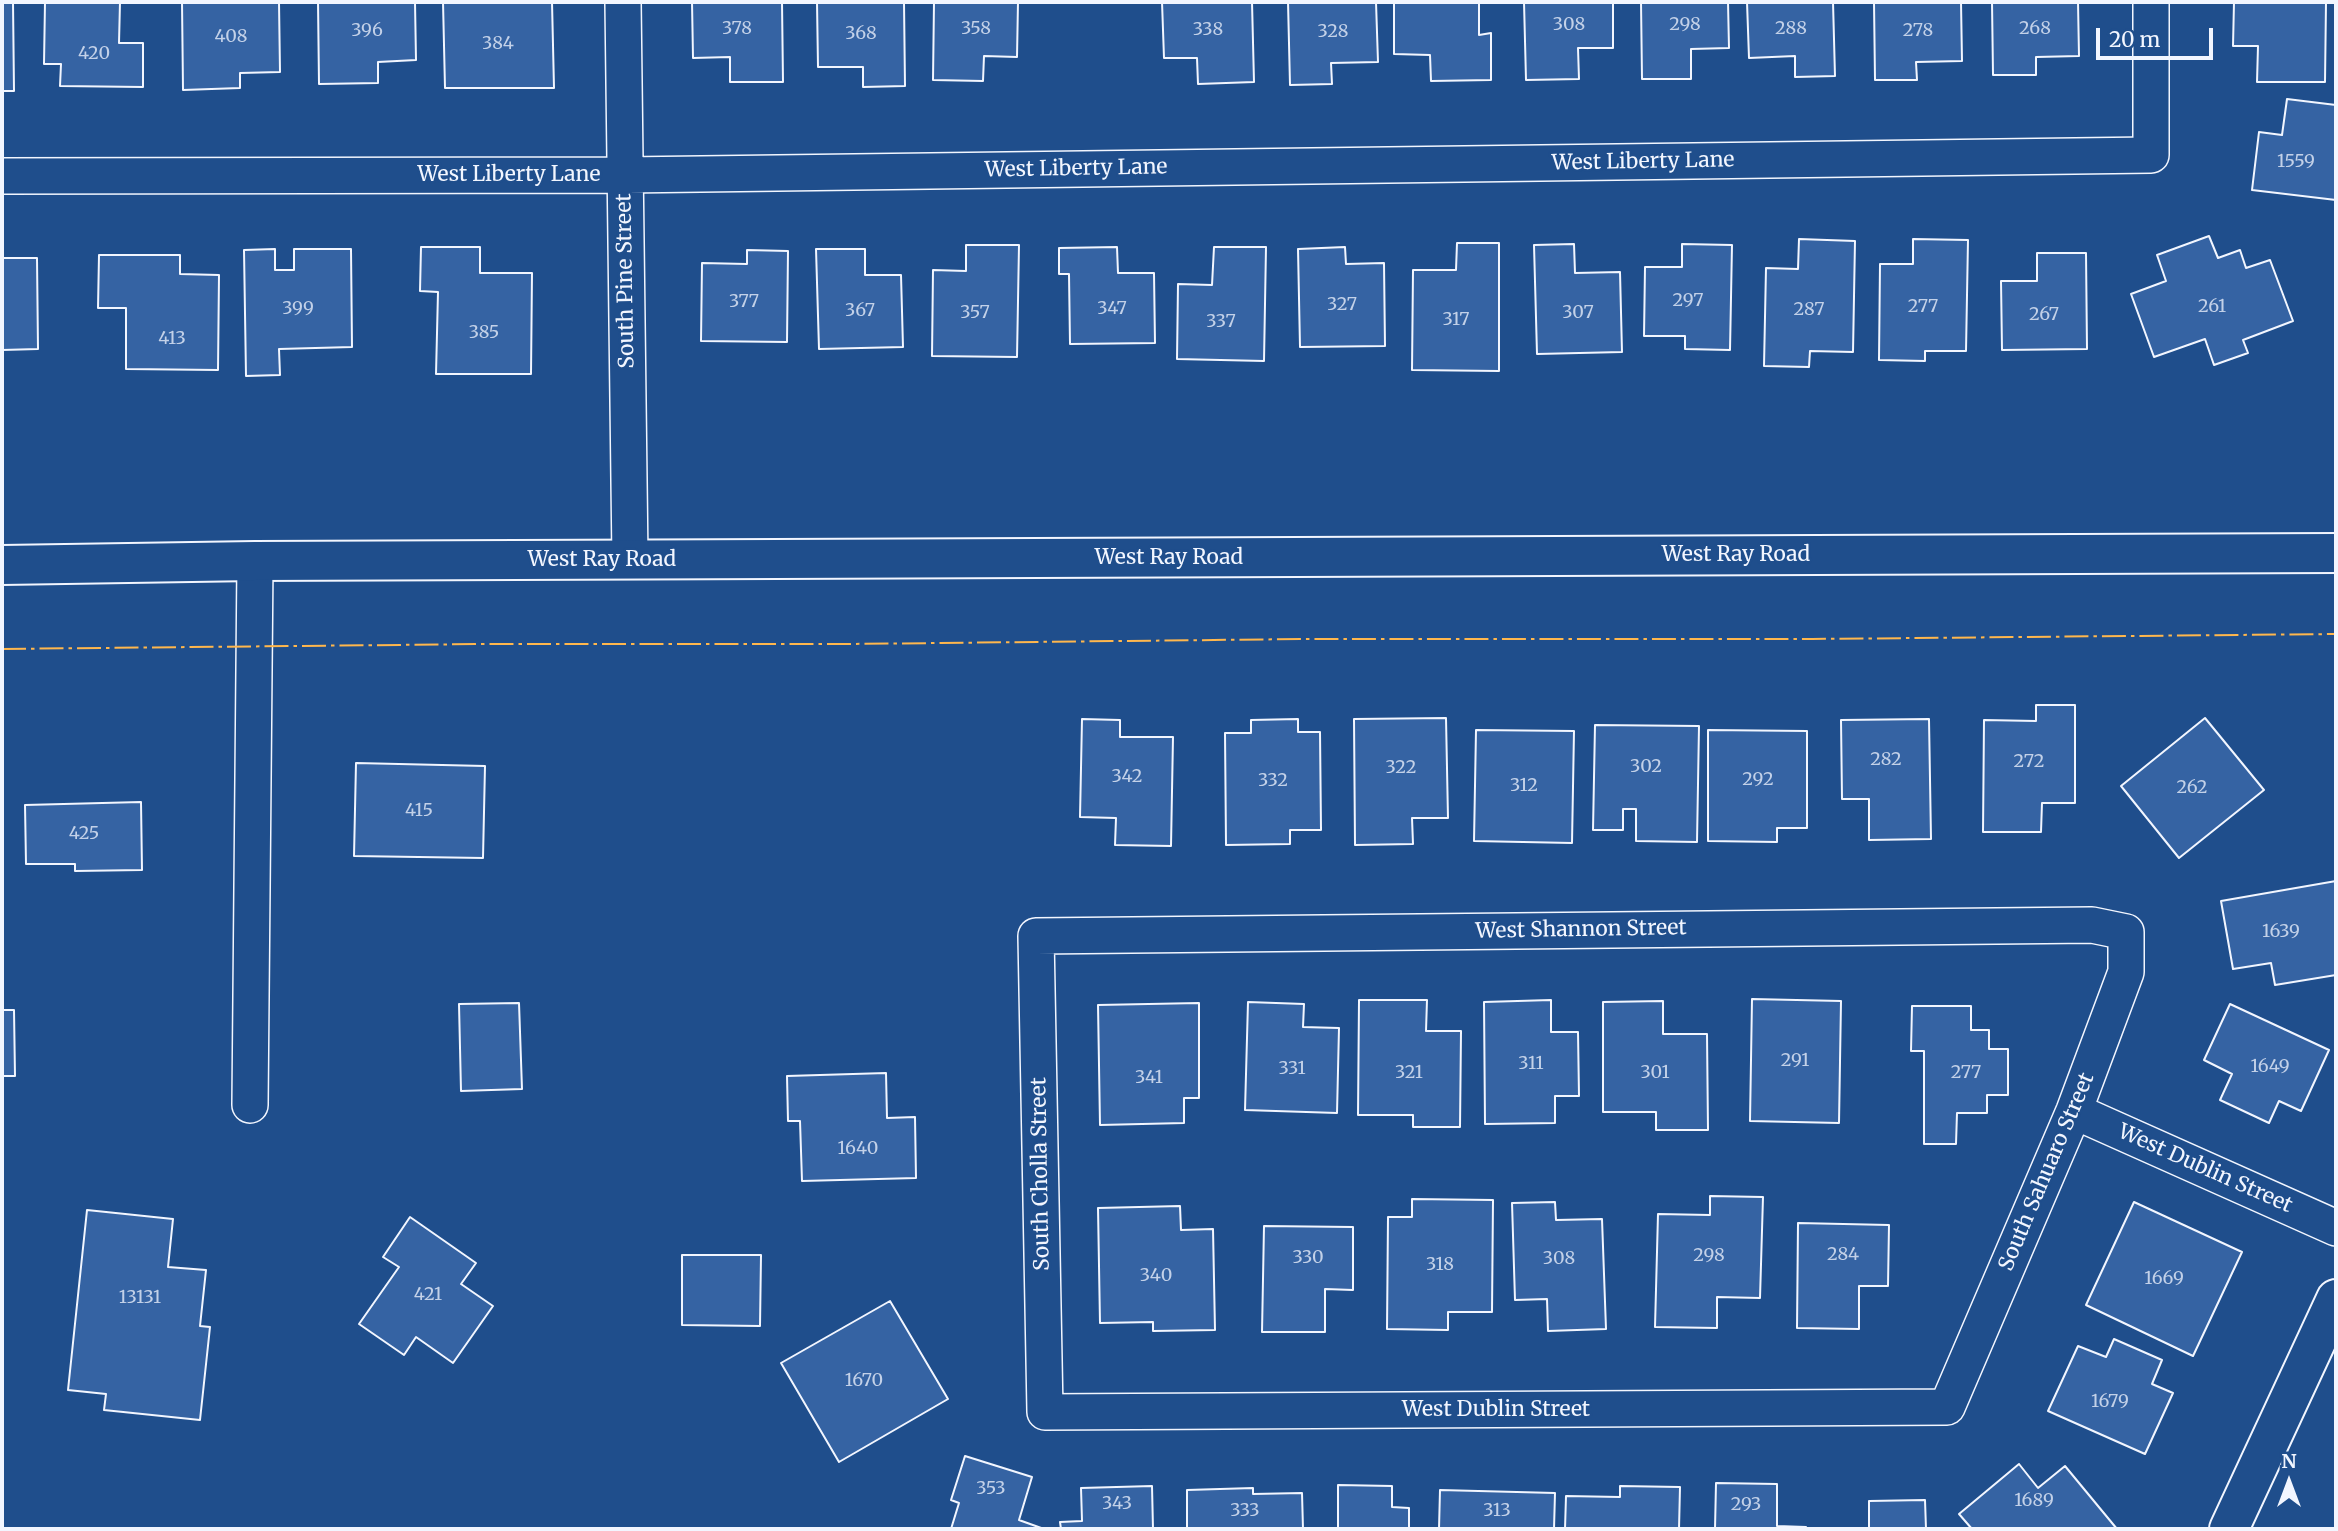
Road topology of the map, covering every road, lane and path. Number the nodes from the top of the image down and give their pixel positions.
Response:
1 (623, 2) edge
2 (2151, 2) edge
3 (625, 175) junction
4 (2, 176) edge
5 (2336, 553) edge
6 (630, 560) junction
7 (255, 561) junction
8 (2, 565) edge
9 (2126, 932) joint
10 (1036, 936) joint
11 (250, 1105) dead end
12 (2074, 1111) junction
13 (2336, 1227) edge
14 (2336, 1299) edge
15 (1947, 1406) joint
16 (1045, 1412) joint
17 (2230, 1529) edge

1 - 3 street, South Pine Street
2 - 3 street, West Liberty Lane
3 - 4 street, West Liberty Lane
3 - 6 street, South Pine Street
5 - 6 main road, West Ray Road
6 - 7 main road, West Ray Road
7 - 8 main road, West Ray Road
7 - 11 street
9 - 10 street, West Shannon Street
9 - 12 street, South Sahuaro Street
10 - 16 street, South Cholla Street
12 - 13 street, West Dublin Street
12 - 15 street, South Sahuaro Street
14 - 17 main road
15 - 16 street, West Dublin Street

